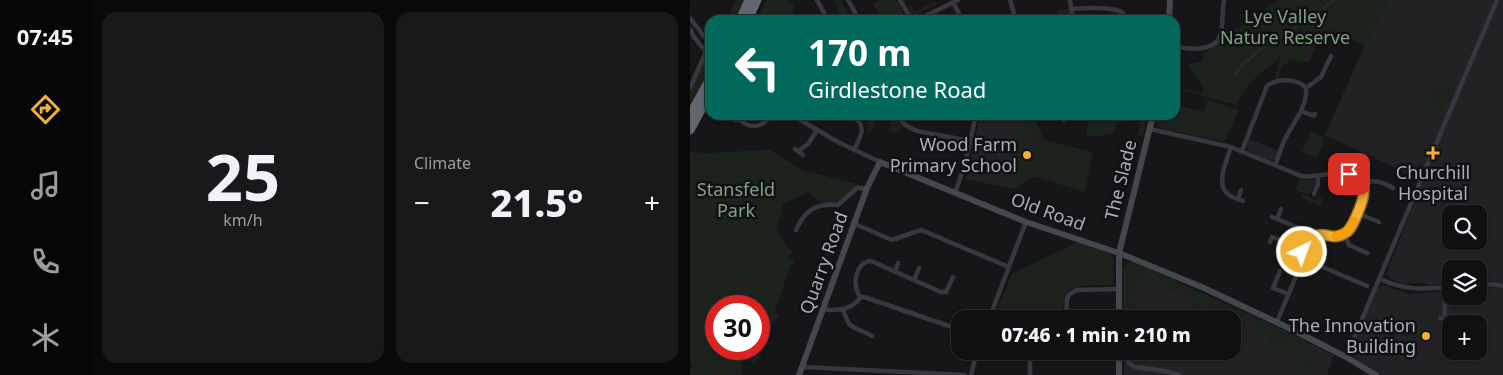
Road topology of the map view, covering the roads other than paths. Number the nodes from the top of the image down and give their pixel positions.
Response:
1 (749, 0) edge
2 (757, 0) edge
3 (817, 0) edge
4 (848, 0) edge
5 (900, 0) edge
6 (1010, 0) edge
7 (1070, 0) edge
8 (1170, 0) edge
9 (1224, 0) edge
10 (1497, 0) edge
11 (956, 1) edge
12 (1072, 9) junction
13 (742, 15) edge
14 (750, 15) edge
15 (825, 15) edge
16 (856, 15) edge
17 (909, 15) edge
18 (927, 15) edge
19 (960, 15) edge
20 (1014, 15) edge
21 (1072, 15) edge
22 (1123, 15) edge
23 (1169, 15) edge
24 (690, 18) edge
25 (690, 29) edge
26 (700, 31) junction
27 (694, 37) junction
28 (705, 38) edge
29 (1180, 48) edge
30 (705, 51) edge
31 (705, 54) edge
32 (1331, 56) dead end
33 (690, 88) edge
34 (705, 88) edge
35 (1306, 88) junction
36 (705, 102) edge
37 (1301, 111) junction
38 (1315, 114) dead end
39 (690, 115) edge
40 (734, 120) dead end
41 (739, 120) edge
42 (739, 120) edge
43 (767, 120) edge
44 (800, 120) edge
45 (858, 120) edge
46 (902, 120) edge
47 (975, 120) edge
48 (1152, 120) edge
49 (1150, 129) junction
50 (690, 130) edge
51 (817, 130) junction
52 (970, 141) junction
53 (1231, 147) junction
54 (854, 150) junction
55 (1242, 151) junction
56 (799, 152) dead end
57 (880, 162) junction
58 (1275, 165) junction
59 (1318, 176) junction
60 (1362, 184) junction
61 (867, 188) junction
62 (1393, 188) dead end
63 (1242, 190) dead end
64 (956, 193) junction
65 (1314, 194) dead end
66 (1281, 209) dead end
67 (1357, 213) junction
68 (1026, 222) junction
69 (1379, 222) dead end
70 (855, 224) junction
71 (796, 230) dead end
72 (1344, 234) junction
73 (1312, 238) junction
74 (1270, 242) dead end
75 (1119, 253) junction
76 (1367, 253) dead end
77 (1304, 256) junction
78 (898, 264) dead end
79 (1009, 267) junction
80 (919, 268) dead end
81 (1280, 271) dead end
82 (895, 272) junction
83 (952, 277) dead end
84 (1380, 279) junction
85 (914, 280) junction
86 (1487, 284) edge
87 (1368, 286) dead end
88 (1503, 286) edge
89 (1442, 288) edge
90 (1118, 289) junction
91 (1288, 294) junction
92 (860, 298) junction
93 (1445, 305) edge
94 (844, 308) junction
95 (823, 310) junction
96 (992, 310) edge
97 (1066, 310) edge
98 (1119, 310) edge
99 (1440, 318) dead end
100 (1277, 322) junction
101 (951, 327) edge
102 (872, 336) dead end
103 (1346, 357) junction
104 (975, 360) edge
105 (1030, 360) edge
106 (1119, 360) edge
107 (1129, 360) edge
108 (803, 367) junction
109 (1368, 373) edge
110 (799, 375) edge
111 (965, 375) edge
112 (971, 375) edge
113 (1030, 375) edge
114 (1119, 375) edge
115 (1180, 375) edge
116 (1376, 375) edge

1 - 13 highway
2 - 14 highway
3 - 15 street
4 - 16 street
5 - 17 street
6 - 20 street
7 - 12 street
8 - 23 street
9 - 29 street
10 - 84 street
11 - 18 street
11 - 19 street
12 - 21 street
12 - 22 street
24 - 26 street
25 - 27 street
26 - 27 street
26 - 28 street
27 - 30 street
31 - 33 street
32 - 35 street
34 - 39 highway
35 - 37 street
35 - 55 street
36 - 50 highway
37 - 38 street
37 - 58 street
40 - 42 street
41 - 43 street
44 - 51 street, Old Road
45 - 54 street
46 - 52 street
47 - 52 street
48 - 49 street, The Slade
49 - 53 street
49 - 75 street, The Slade
51 - 54 street, Old Road
51 - 56 street
52 - 64 street
53 - 55 street
53 - 63 street
54 - 57 street, Old Road
55 - 58 street
57 - 61 street, Quarry Road
57 - 64 street, Old Road
58 - 59 street
59 - 60 street
59 - 65 street
60 - 62 street
60 - 67 street
61 - 70 street, Quarry Road
61 - 71 street
64 - 68 street, Old Road
66 - 73 street
67 - 69 street
67 - 72 street
68 - 75 street, Old Road
68 - 79 street
70 - 79 street
70 - 95 street, Quarry Road
72 - 73 street
72 - 76 street
73 - 77 street
74 - 77 street
75 - 90 street, The Slade
75 - 100 street, Old Road
77 - 87 street
77 - 91 street
78 - 82 street
79 - 96 street
80 - 85 street
81 - 91 street
82 - 85 street
82 - 92 street
83 - 85 street
84 - 89 street
84 - 103 street
86 - 88 street
90 - 97 street
90 - 98 street, The Slade
91 - 100 street
92 - 94 street
92 - 101 street
93 - 99 street
94 - 95 street
94 - 102 street
95 - 108 street, Quarry Road
100 - 103 street, Old Road
103 - 109 street, Old Road
104 - 112 street
105 - 113 street
106 - 114 street
107 - 115 street
108 - 110 street, Quarry Road
108 - 111 street
109 - 116 street, Old Road

